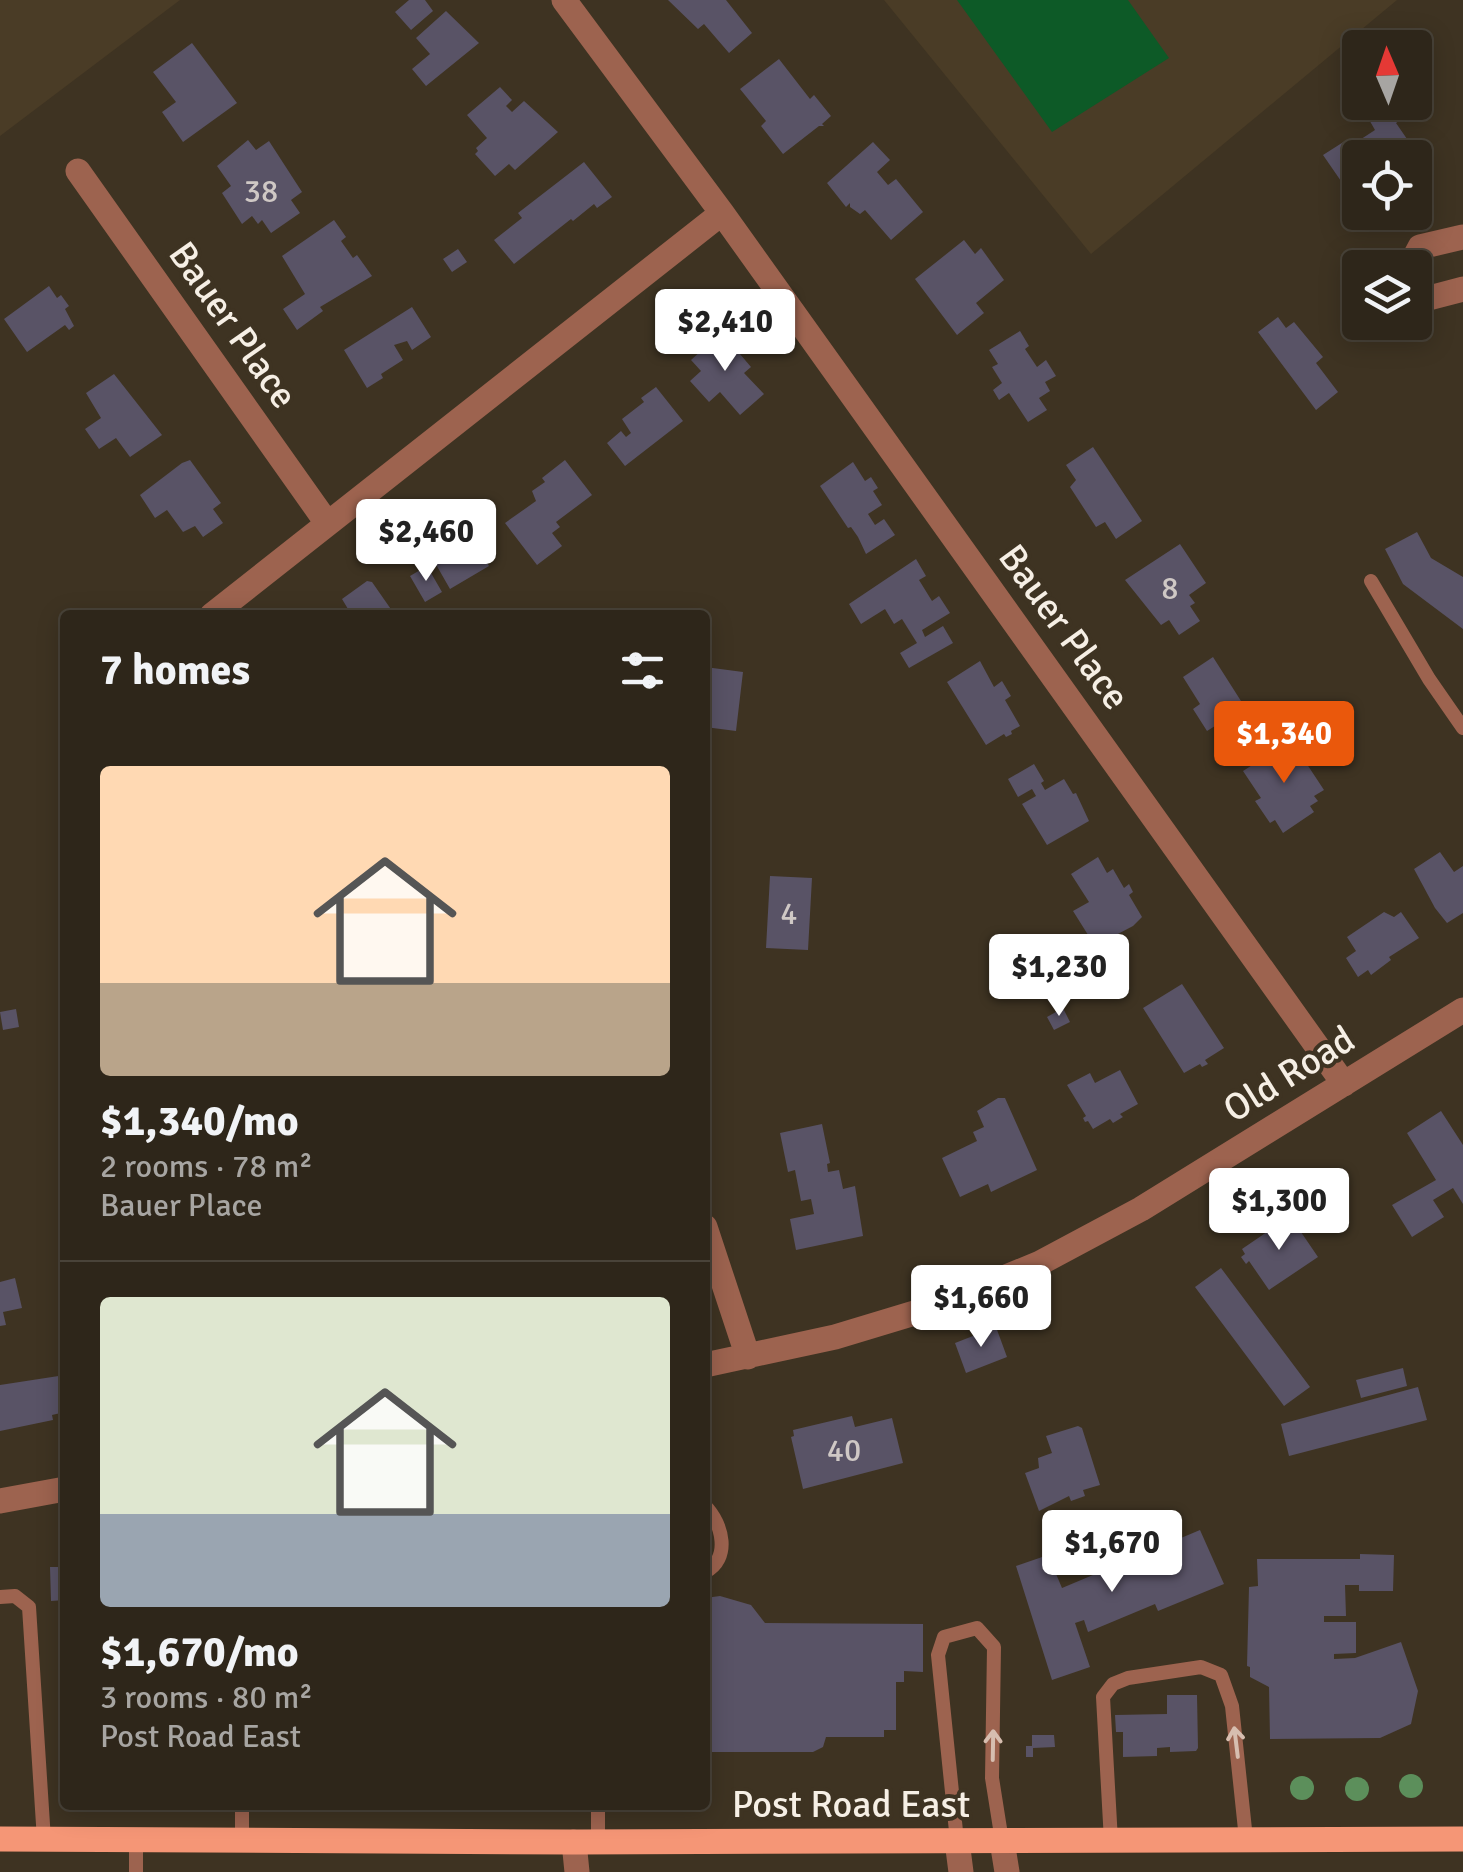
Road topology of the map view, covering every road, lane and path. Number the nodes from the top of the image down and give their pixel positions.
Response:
1 (564, 0) edge
2 (78, 170) dead end
3 (722, 213) junction
4 (1463, 237) edge
5 (1418, 250) edge
6 (1463, 289) edge
7 (1432, 297) edge
8 (327, 523) junction
9 (1371, 581) dead end
10 (218, 610) edge
11 (1463, 728) edge
12 (1463, 1010) edge
13 (1344, 1084) junction
14 (710, 1242) edge
15 (748, 1357) junction
16 (710, 1363) edge
17 (60, 1489) edge
18 (0, 1501) edge
19 (710, 1515) edge
20 (710, 1570) edge
21 (0, 1598) edge
22 (242, 1810) edge
23 (596, 1810) edge
24 (1463, 1839) edge
25 (0, 1840) edge
26 (44, 1840) junction
27 (136, 1840) junction
28 (1246, 1840) junction
29 (1111, 1841) junction
30 (242, 1842) junction
31 (586, 1842) junction
32 (957, 1842) junction
33 (1002, 1842) junction
34 (136, 1872) edge
35 (576, 1872) edge
36 (961, 1872) edge
37 (1007, 1872) edge

1 - 3 street, Bauer Place
2 - 8 street, Bauer Place
3 - 8 street
3 - 13 street, Bauer Place
4 - 5 street
6 - 7 street
8 - 10 street
9 - 11 lane
12 - 13 street, Old Road
13 - 15 street, Old Road
14 - 15 street
15 - 16 street, Old Road
17 - 18 street
19 - 20 lane
21 - 26 lane
22 - 30 lane
23 - 31 lane
24 - 28 main road, Post Road East
25 - 26 main road, Post Road East
26 - 27 main road, Post Road East
27 - 30 main road, Post Road East
27 - 34 lane
28 - 29 main road, Post Road East
28 -> 29 lane
29 - 33 main road, Post Road East
30 - 31 main road, Post Road East
31 - 32 main road, Post Road East
31 - 35 street
32 - 33 main road, Post Road East
33 -> 32 lane
32 - 36 street
33 - 37 street

